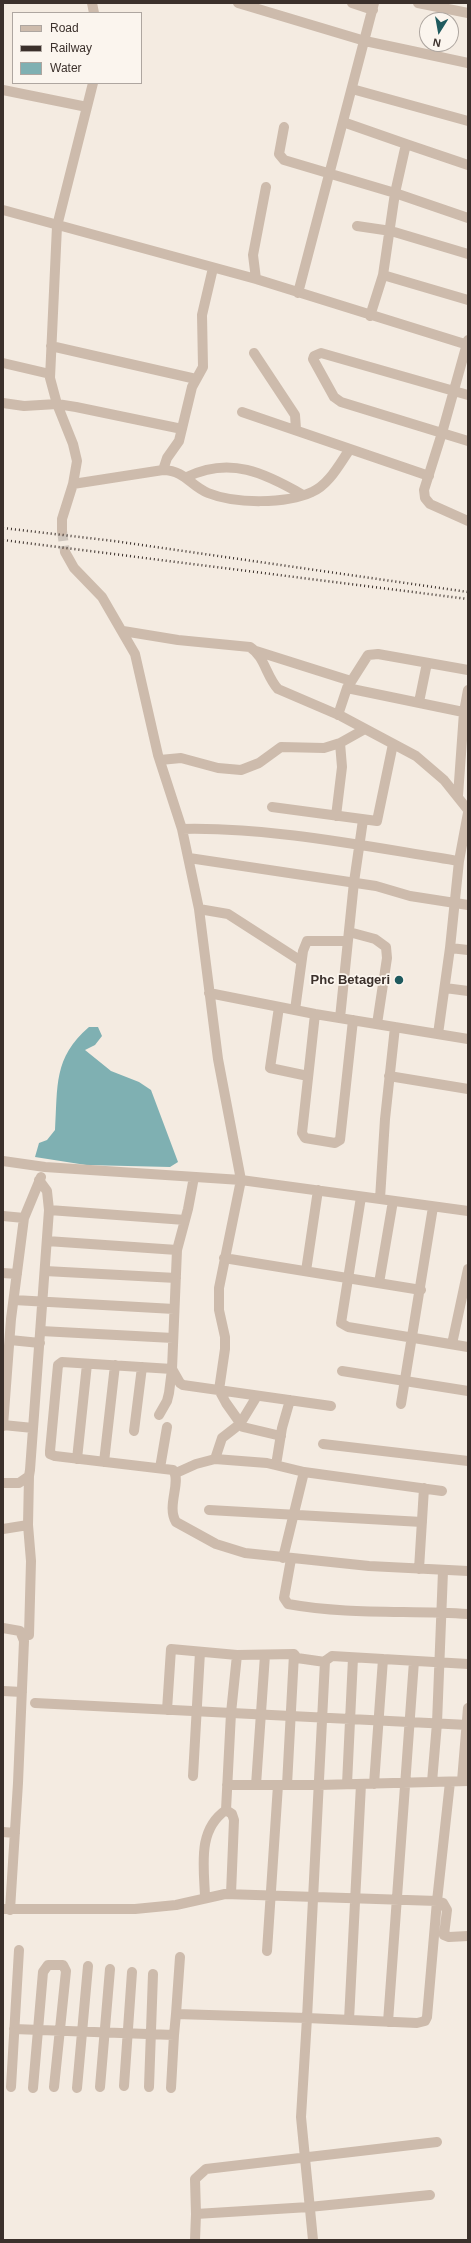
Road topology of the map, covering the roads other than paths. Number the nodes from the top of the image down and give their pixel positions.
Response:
1 (238, 3) edge
2 (352, 3) edge
3 (418, 3) edge
4 (434, 5) edge
5 (373, 6) edge
6 (468, 13) edge
7 (365, 41) junction
8 (468, 63) edge
9 (93, 84) edge
10 (3, 90) edge
11 (352, 90) junction
12 (87, 107) junction
13 (468, 121) edge
14 (343, 122) junction
15 (284, 127) dead end
16 (406, 144) junction
17 (468, 165) edge
18 (328, 172) junction
19 (266, 187) dead end
20 (394, 193) junction
21 (3, 210) edge
22 (468, 218) edge
23 (57, 226) junction
24 (358, 226) dead end
25 (391, 231) junction
26 (468, 254) edge
27 (213, 268) junction
28 (383, 275) junction
29 (256, 279) junction
30 (298, 293) junction
31 (468, 300) edge
32 (370, 316) junction
33 (468, 344) edge
34 (51, 346) junction
35 (254, 352) dead end
36 (3, 363) edge
37 (50, 374) junction
38 (196, 378) junction
39 (454, 392) junction
40 (468, 395) edge
41 (3, 403) edge
42 (57, 404) junction
43 (242, 412) dead end
44 (296, 429) junction
45 (182, 430) junction
46 (442, 433) junction
47 (468, 441) edge
48 (350, 449) junction
49 (163, 470) junction
50 (429, 476) junction
51 (187, 477) junction
52 (73, 484) junction
53 (303, 495) junction
54 (468, 521) edge
55 (62, 531) tunnel mouth
56 (66, 552) tunnel mouth
57 (123, 631) junction
58 (256, 651) junction
59 (427, 663) junction
60 (468, 670) edge
61 (349, 685) junction
62 (468, 690) edge
63 (419, 702) junction
64 (466, 712) edge
65 (338, 715) junction
66 (365, 729) junction
67 (340, 743) junction
68 (393, 744) junction
69 (465, 746) edge
70 (160, 760) junction
71 (458, 796) junction
72 (272, 807) dead end
73 (468, 811) edge
74 (336, 816) junction
75 (363, 820) junction
76 (182, 829) junction
77 (359, 846) junction
78 (189, 858) junction
79 (459, 861) junction
80 (354, 882) junction
81 (454, 903) junction
82 (468, 904) edge
83 (199, 908) junction
84 (348, 936) junction
85 (450, 948) junction
86 (468, 950) edge
87 (301, 960) junction
88 (445, 988) junction
89 (468, 991) edge
90 (209, 993) junction
91 (279, 1007) junction
92 (295, 1010) junction
93 (315, 1014) junction
94 (340, 1018) junction
95 (353, 1020) junction
96 (376, 1024) junction
97 (395, 1027) junction
98 (438, 1034) junction
99 (468, 1039) edge
100 (308, 1076) junction
101 (389, 1076) junction
102 (468, 1089) edge
103 (3, 1161) edge
104 (45, 1167) junction
105 (194, 1177) junction
106 (39, 1180) junction
107 (241, 1180) junction
108 (318, 1190) junction
109 (361, 1197) junction
110 (380, 1199) junction
111 (393, 1201) junction
112 (433, 1206) junction
113 (50, 1210) junction
114 (468, 1211) edge
115 (3, 1216) edge
116 (24, 1218) junction
117 (185, 1220) junction
118 (47, 1241) junction
119 (177, 1250) junction
120 (224, 1258) junction
121 (468, 1269) edge
122 (45, 1271) junction
123 (306, 1271) junction
124 (3, 1272) edge
125 (17, 1274) junction
126 (176, 1278) junction
127 (348, 1278) junction
128 (379, 1283) junction
129 (420, 1290) junction
130 (14, 1300) junction
131 (43, 1301) junction
132 (174, 1309) junction
133 (7, 1323) edge
134 (41, 1331) junction
135 (173, 1338) junction
136 (413, 1338) junction
137 (10, 1340) junction
138 (40, 1343) junction
139 (452, 1344) junction
140 (468, 1347) edge
141 (87, 1364) junction
142 (116, 1365) junction
143 (142, 1367) junction
144 (174, 1371) junction
145 (342, 1371) dead end
146 (405, 1381) junction
147 (219, 1390) junction
148 (468, 1392) edge
149 (257, 1396) junction
150 (290, 1400) junction
151 (401, 1404) dead end
152 (331, 1406) dead end
153 (159, 1415) dead end
154 (240, 1424) junction
155 (3, 1426) edge
156 (167, 1427) dead end
157 (33, 1428) junction
158 (134, 1431) dead end
159 (281, 1436) junction
160 (323, 1444) dead end
161 (77, 1458) junction
162 (215, 1459) junction
163 (468, 1461) edge
164 (107, 1462) junction
165 (276, 1465) junction
166 (160, 1468) junction
167 (304, 1472) junction
168 (176, 1473) junction
169 (29, 1476) junction
170 (3, 1483) edge
171 (424, 1488) junction
172 (442, 1491) dead end
173 (209, 1510) dead end
174 (294, 1515) junction
175 (422, 1522) junction
176 (28, 1525) junction
177 (3, 1529) edge
178 (287, 1558) junction
179 (419, 1569) junction
180 (443, 1571) junction
181 (468, 1571) edge
182 (442, 1613) junction
183 (468, 1614) edge
184 (3, 1628) edge
185 (29, 1635) dead end
186 (200, 1652) junction
187 (294, 1654) junction
188 (237, 1655) junction
189 (265, 1655) junction
190 (353, 1658) junction
191 (383, 1659) junction
192 (414, 1661) junction
193 (325, 1662) junction
194 (440, 1663) junction
195 (468, 1664) edge
196 (3, 1691) edge
197 (22, 1692) junction
198 (35, 1703) dead end
199 (468, 1708) edge
200 (167, 1710) junction
201 (197, 1712) junction
202 (231, 1713) junction
203 (261, 1714) junction
204 (290, 1716) junction
205 (321, 1717) junction
206 (350, 1718) junction
207 (378, 1720) junction
208 (408, 1721) junction
209 (437, 1723) junction
210 (467, 1725) edge
211 (193, 1776) dead end
212 (465, 1781) edge
213 (432, 1782) junction
214 (450, 1782) junction
215 (404, 1783) junction
216 (347, 1784) junction
217 (362, 1784) junction
218 (374, 1784) junction
219 (227, 1785) junction
220 (256, 1785) junction
221 (282, 1785) junction
222 (319, 1785) junction
223 (226, 1810) junction
224 (3, 1832) edge
225 (15, 1833) junction
226 (231, 1894) junction
227 (271, 1894) junction
228 (314, 1895) junction
229 (355, 1897) junction
230 (205, 1898) junction
231 (396, 1899) junction
232 (437, 1901) junction
233 (11, 1909) edge
234 (468, 1936) edge
235 (19, 1950) dead end
236 (267, 1951) dead end
237 (180, 1957) dead end
238 (88, 1966) dead end
239 (110, 1969) dead end
240 (132, 1972) dead end
241 (153, 1974) dead end
242 (176, 2014) junction
243 (307, 2018) junction
244 (349, 2020) junction
245 (388, 2022) junction
246 (14, 2029) junction
247 (38, 2030) junction
248 (60, 2031) junction
249 (82, 2032) junction
250 (104, 2033) junction
251 (129, 2034) junction
252 (150, 2034) junction
253 (174, 2035) junction
254 (124, 2086) dead end
255 (11, 2087) dead end
256 (54, 2087) dead end
257 (100, 2087) dead end
258 (149, 2087) dead end
259 (33, 2088) dead end
260 (77, 2088) dead end
261 (171, 2088) dead end
262 (437, 2142) dead end
263 (304, 2158) junction
264 (430, 2195) dead end
265 (309, 2207) junction
266 (196, 2214) junction
267 (195, 2240) edge
268 (313, 2240) edge

1 - 7 street
2 - 5 street
3 - 4 street
4 - 6 street
5 - 7 street
7 - 8 street
7 - 11 street
9 - 12 street
10 - 12 street
11 - 13 street
11 - 14 street
12 - 23 street
14 - 16 street
14 - 18 street
15 - 18 street
16 - 17 street
16 - 20 street
18 - 20 street
18 - 30 street
19 - 29 street
20 - 22 street
20 - 25 street
21 - 23 street
23 - 27 street
23 - 34 street
24 - 25 street
25 - 26 street
25 - 28 street
27 - 29 street
27 - 38 street
28 - 31 street
28 - 32 street
29 - 30 street
30 - 32 street
32 - 33 street
33 - 39 street
34 - 37 street
34 - 38 street
35 - 44 street
36 - 37 street
37 - 42 street
38 - 45 street
39 - 40 street
39 - 46 street
39 - 46 street
41 - 42 street
42 - 45 street
42 - 52 street
43 - 44 street
44 - 48 street
45 - 49 street
46 - 47 street
46 - 50 street
48 - 50 street
48 - 53 street
49 - 51 street
49 - 52 street
50 - 54 street
51 - 53 street
51 - 53 street
52 - 55 street
56 - 57 street
57 - 58 street
57 - 70 street
58 - 61 street
58 - 65 street
59 - 60 street
59 - 61 street
59 - 63 street
61 - 63 street
61 - 65 street
62 - 64 street
63 - 64 street
64 - 69 street
65 - 66 street
66 - 67 street
66 - 68 street
67 - 70 street
67 - 74 street
68 - 71 street
68 - 75 street
69 - 71 street
70 - 76 street
71 - 73 street
72 - 74 street
73 - 79 street
74 - 75 street
75 - 77 street
76 - 77 street
76 - 78 street
77 - 79 street
77 - 80 street
78 - 80 street
78 - 83 street
79 - 81 street
80 - 81 street
80 - 84 street
81 - 82 street
81 - 85 street
83 - 87 street
83 - 90 street
84 - 87 street
84 - 94 street
84 - 96 street
85 - 86 street
85 - 88 street
87 - 92 street
88 - 89 street
88 - 98 street
90 - 91 street
90 - 107 street
91 - 92 street
91 - 100 street
92 - 93 street
93 - 94 street
93 - 100 street
94 - 95 street
95 - 96 street
95 - 100 street
96 - 97 street
97 - 98 street
97 - 101 street
98 - 99 street
101 - 102 street
101 - 110 street
103 - 104 street
104 - 105 street
104 - 106 street
105 - 107 street
105 - 117 street
106 - 113 street
106 - 116 street
107 - 108 street
107 - 120 street
108 - 109 street
108 - 123 street
109 - 110 street
109 - 127 street
110 - 111 street
111 - 112 street
111 - 128 street
112 - 114 street
112 - 129 street
113 - 117 street
113 - 118 street
115 - 116 street
116 - 125 street
117 - 119 street
118 - 119 street
118 - 122 street
119 - 126 street
120 - 123 street
120 - 147 street
121 - 139 street
122 - 126 street
122 - 131 street
123 - 127 street
124 - 125 street
125 - 130 street
126 - 132 street
127 - 128 street
127 - 136 street
128 - 129 street
129 - 136 street
130 - 131 street
130 - 133 street
131 - 132 street
131 - 134 street
132 - 135 street
133 - 137 street
134 - 135 street
134 - 138 street
135 - 144 street
136 - 139 street
136 - 146 street
137 - 138 street
137 - 155 street
138 - 157 street
139 - 140 street
141 - 142 street
141 - 161 street
141 - 161 street
142 - 143 street
142 - 164 street
143 - 144 street
143 - 158 street
144 - 147 street
144 - 153 street
145 - 146 street
146 - 148 street
146 - 151 street
147 - 149 street
147 - 154 street
149 - 150 street
149 - 154 street
150 - 152 street
150 - 159 street
154 - 159 street
154 - 162 street
155 - 157 street
156 - 166 street
157 - 169 street
159 - 165 street
160 - 163 street
161 - 164 street
162 - 165 street
162 - 168 street
164 - 166 street
165 - 167 street
166 - 168 street
167 - 171 street
167 - 174 street
168 - 178 street
169 - 170 street
169 - 176 street
171 - 172 street
171 - 175 street
173 - 174 street
174 - 175 street
174 - 178 street
175 - 179 street
176 - 177 street
176 - 185 street
178 - 179 street
178 - 182 street
179 - 180 street
180 - 181 street
180 - 182 street
182 - 183 street
182 - 194 street
184 - 197 street
186 - 188 street
186 - 200 street
186 - 201 street
187 - 189 street
187 - 193 street
187 - 204 street
188 - 189 street
188 - 202 street
189 - 203 street
190 - 191 street
190 - 193 street
190 - 206 street
191 - 192 street
191 - 207 street
192 - 194 street
192 - 208 street
193 - 205 street
194 - 195 street
194 - 209 street
196 - 197 street
197 - 225 street
198 - 200 street
199 - 210 street
200 - 201 street
201 - 202 street
201 - 211 street
202 - 203 street
202 - 219 street
203 - 204 street
203 - 220 street
204 - 205 street
204 - 221 street
205 - 206 street
205 - 222 street
206 - 207 street
206 - 216 street
207 - 208 street
207 - 218 street
208 - 209 street
208 - 215 street
209 - 210 street
209 - 213 street
210 - 212 street
212 - 214 street
213 - 214 street
213 - 215 street
214 - 232 street
215 - 218 street
215 - 231 street
216 - 217 street
216 - 222 street
217 - 218 street
217 - 229 street
219 - 220 street
219 - 223 street
220 - 221 street
221 - 222 street
221 - 227 street
222 - 228 street
223 - 226 street
223 - 230 street
224 - 225 street
225 - 233 street
226 - 227 street
226 - 230 street
227 - 228 street
227 - 236 street
228 - 229 street
228 - 243 street
229 - 231 street
229 - 244 street
230 - 233 street
231 - 232 street
231 - 245 street
232 - 234 street
232 - 245 street
235 - 246 street
237 - 242 street
238 - 249 street
239 - 250 street
240 - 251 street
241 - 252 street
242 - 243 street
242 - 253 street
243 - 244 street
243 - 263 street
244 - 245 street
246 - 247 street
246 - 255 street
247 - 248 street
247 - 248 street
247 - 259 street
248 - 249 street
248 - 256 street
249 - 250 street
249 - 260 street
250 - 251 street
250 - 257 street
251 - 252 street
251 - 254 street
252 - 253 street
252 - 258 street
253 - 261 street
262 - 263 street
263 - 265 street
263 - 266 street
264 - 265 street
265 - 266 street
265 - 268 street
266 - 267 street

